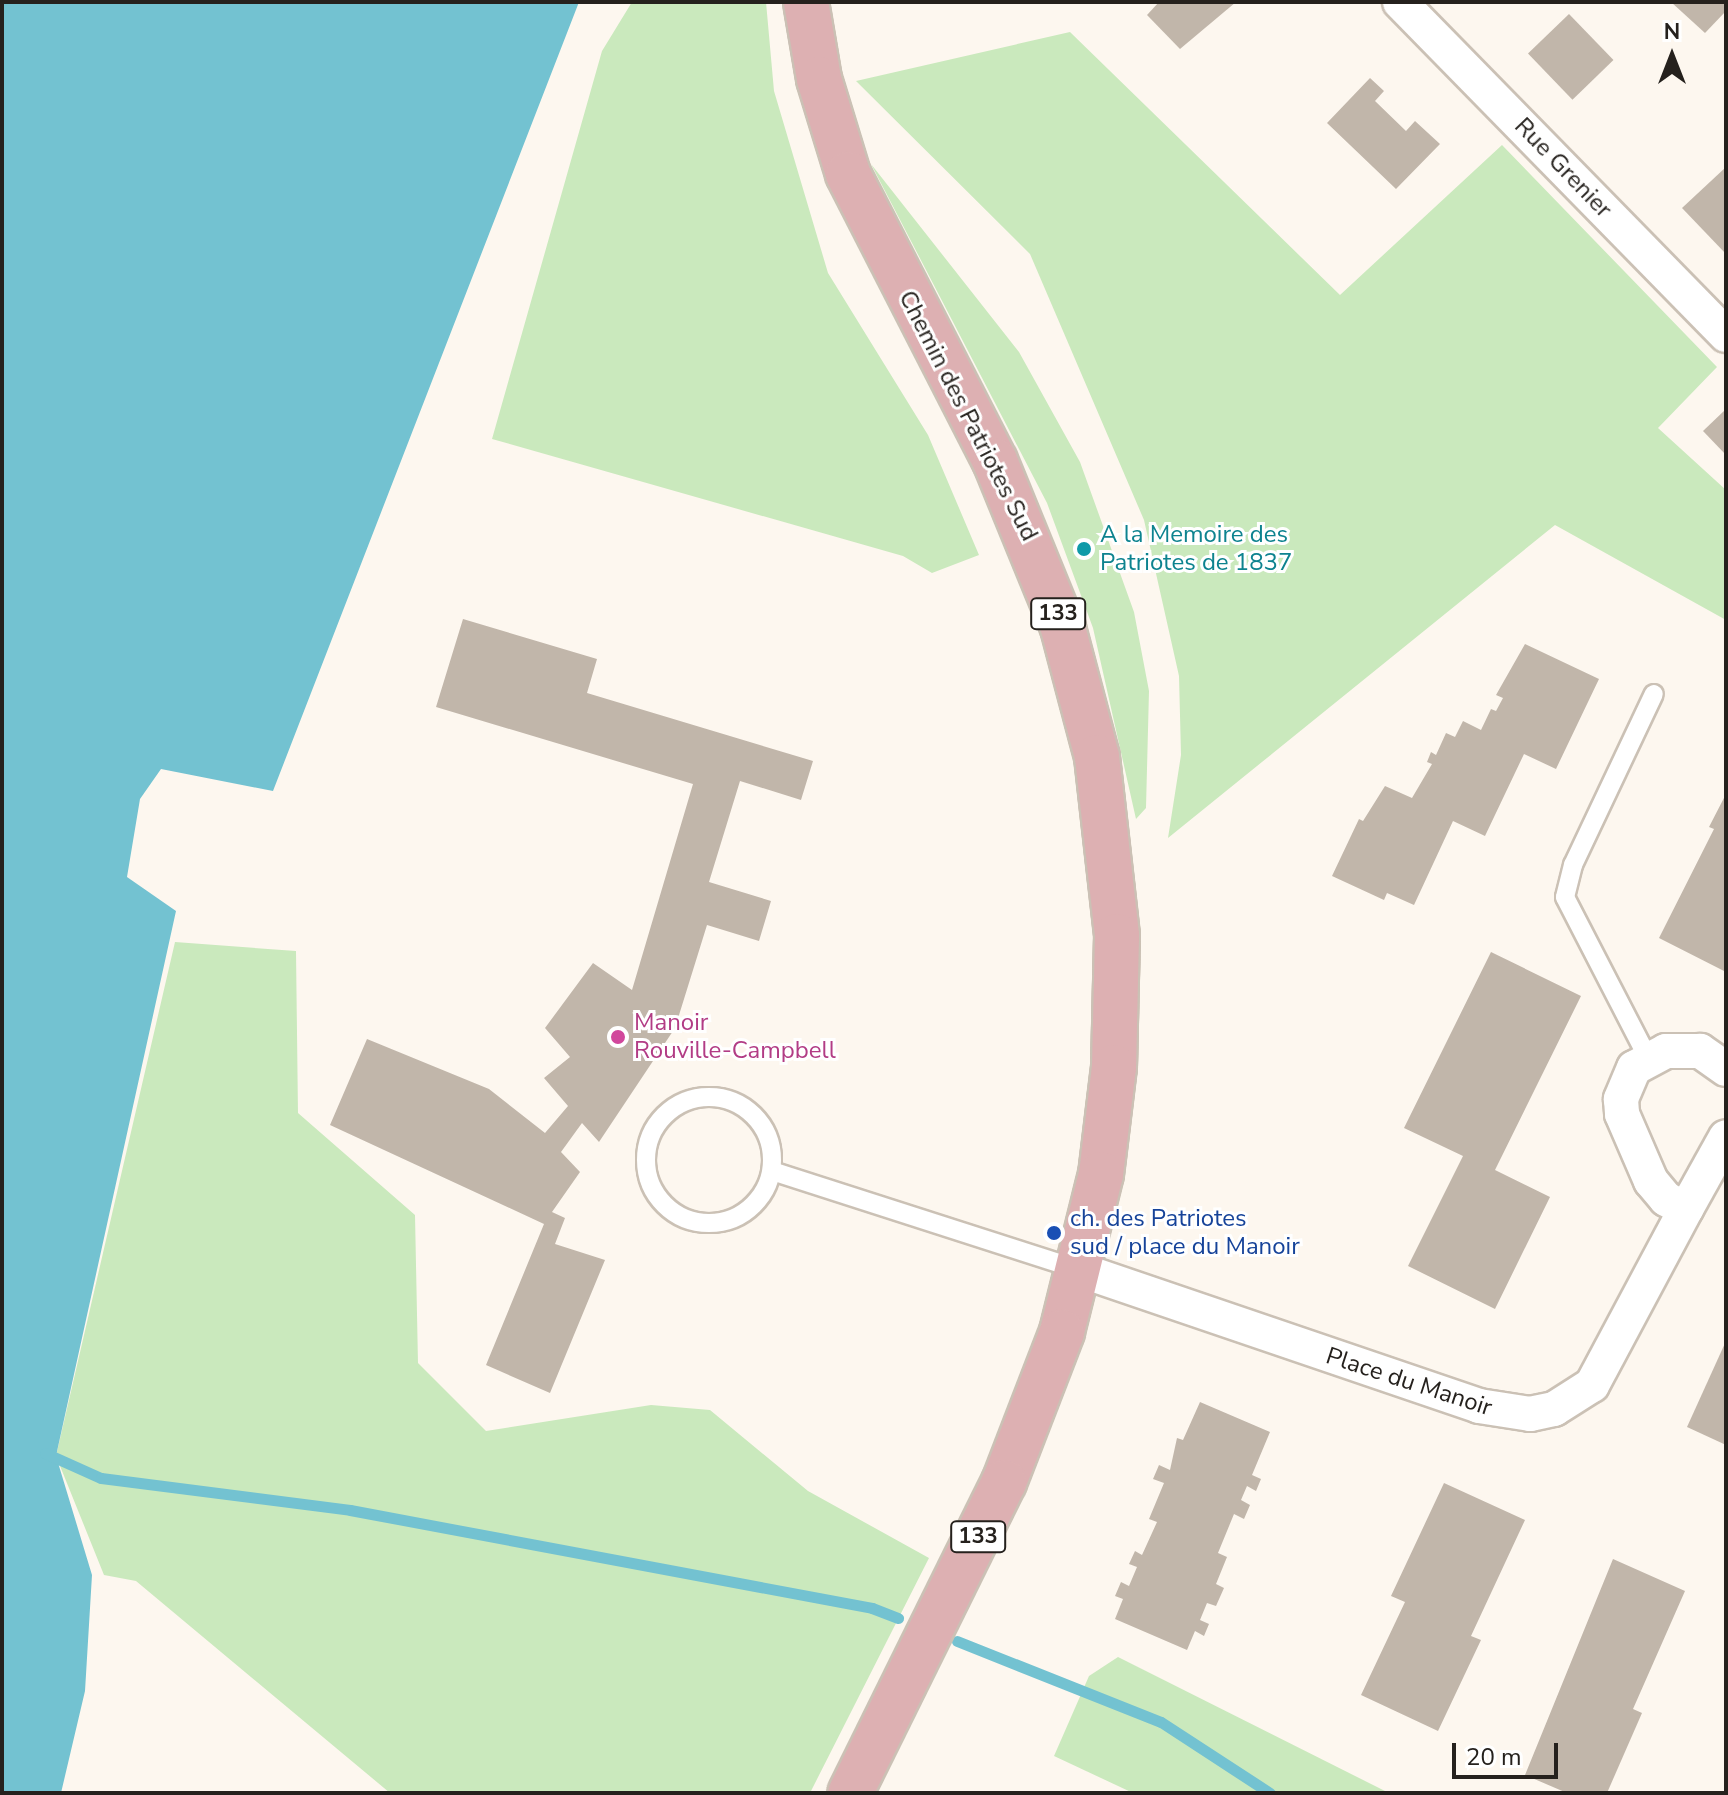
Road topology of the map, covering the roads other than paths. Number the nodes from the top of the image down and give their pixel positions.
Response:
1 (806, 2) edge
2 (1400, 2) edge
3 (1726, 335) edge
4 (1654, 694) dead end
5 (1648, 1058) junction
6 (1726, 1069) edge
7 (1726, 1137) edge
8 (772, 1171) junction
9 (1686, 1209) junction
10 (1080, 1270) junction
11 (850, 1793) edge

1 - 10 main road, Chemin des Patriotes Sud / 133
2 - 3 street, Rue Grenier
4 - 5 lane
5 - 6 street
5 - 9 street
7 - 9 street, Place du Manoir
8 - 8 lane
8 - 10 lane
9 - 10 street, Place du Manoir
10 - 11 main road, Chemin des Patriotes Sud / 133

